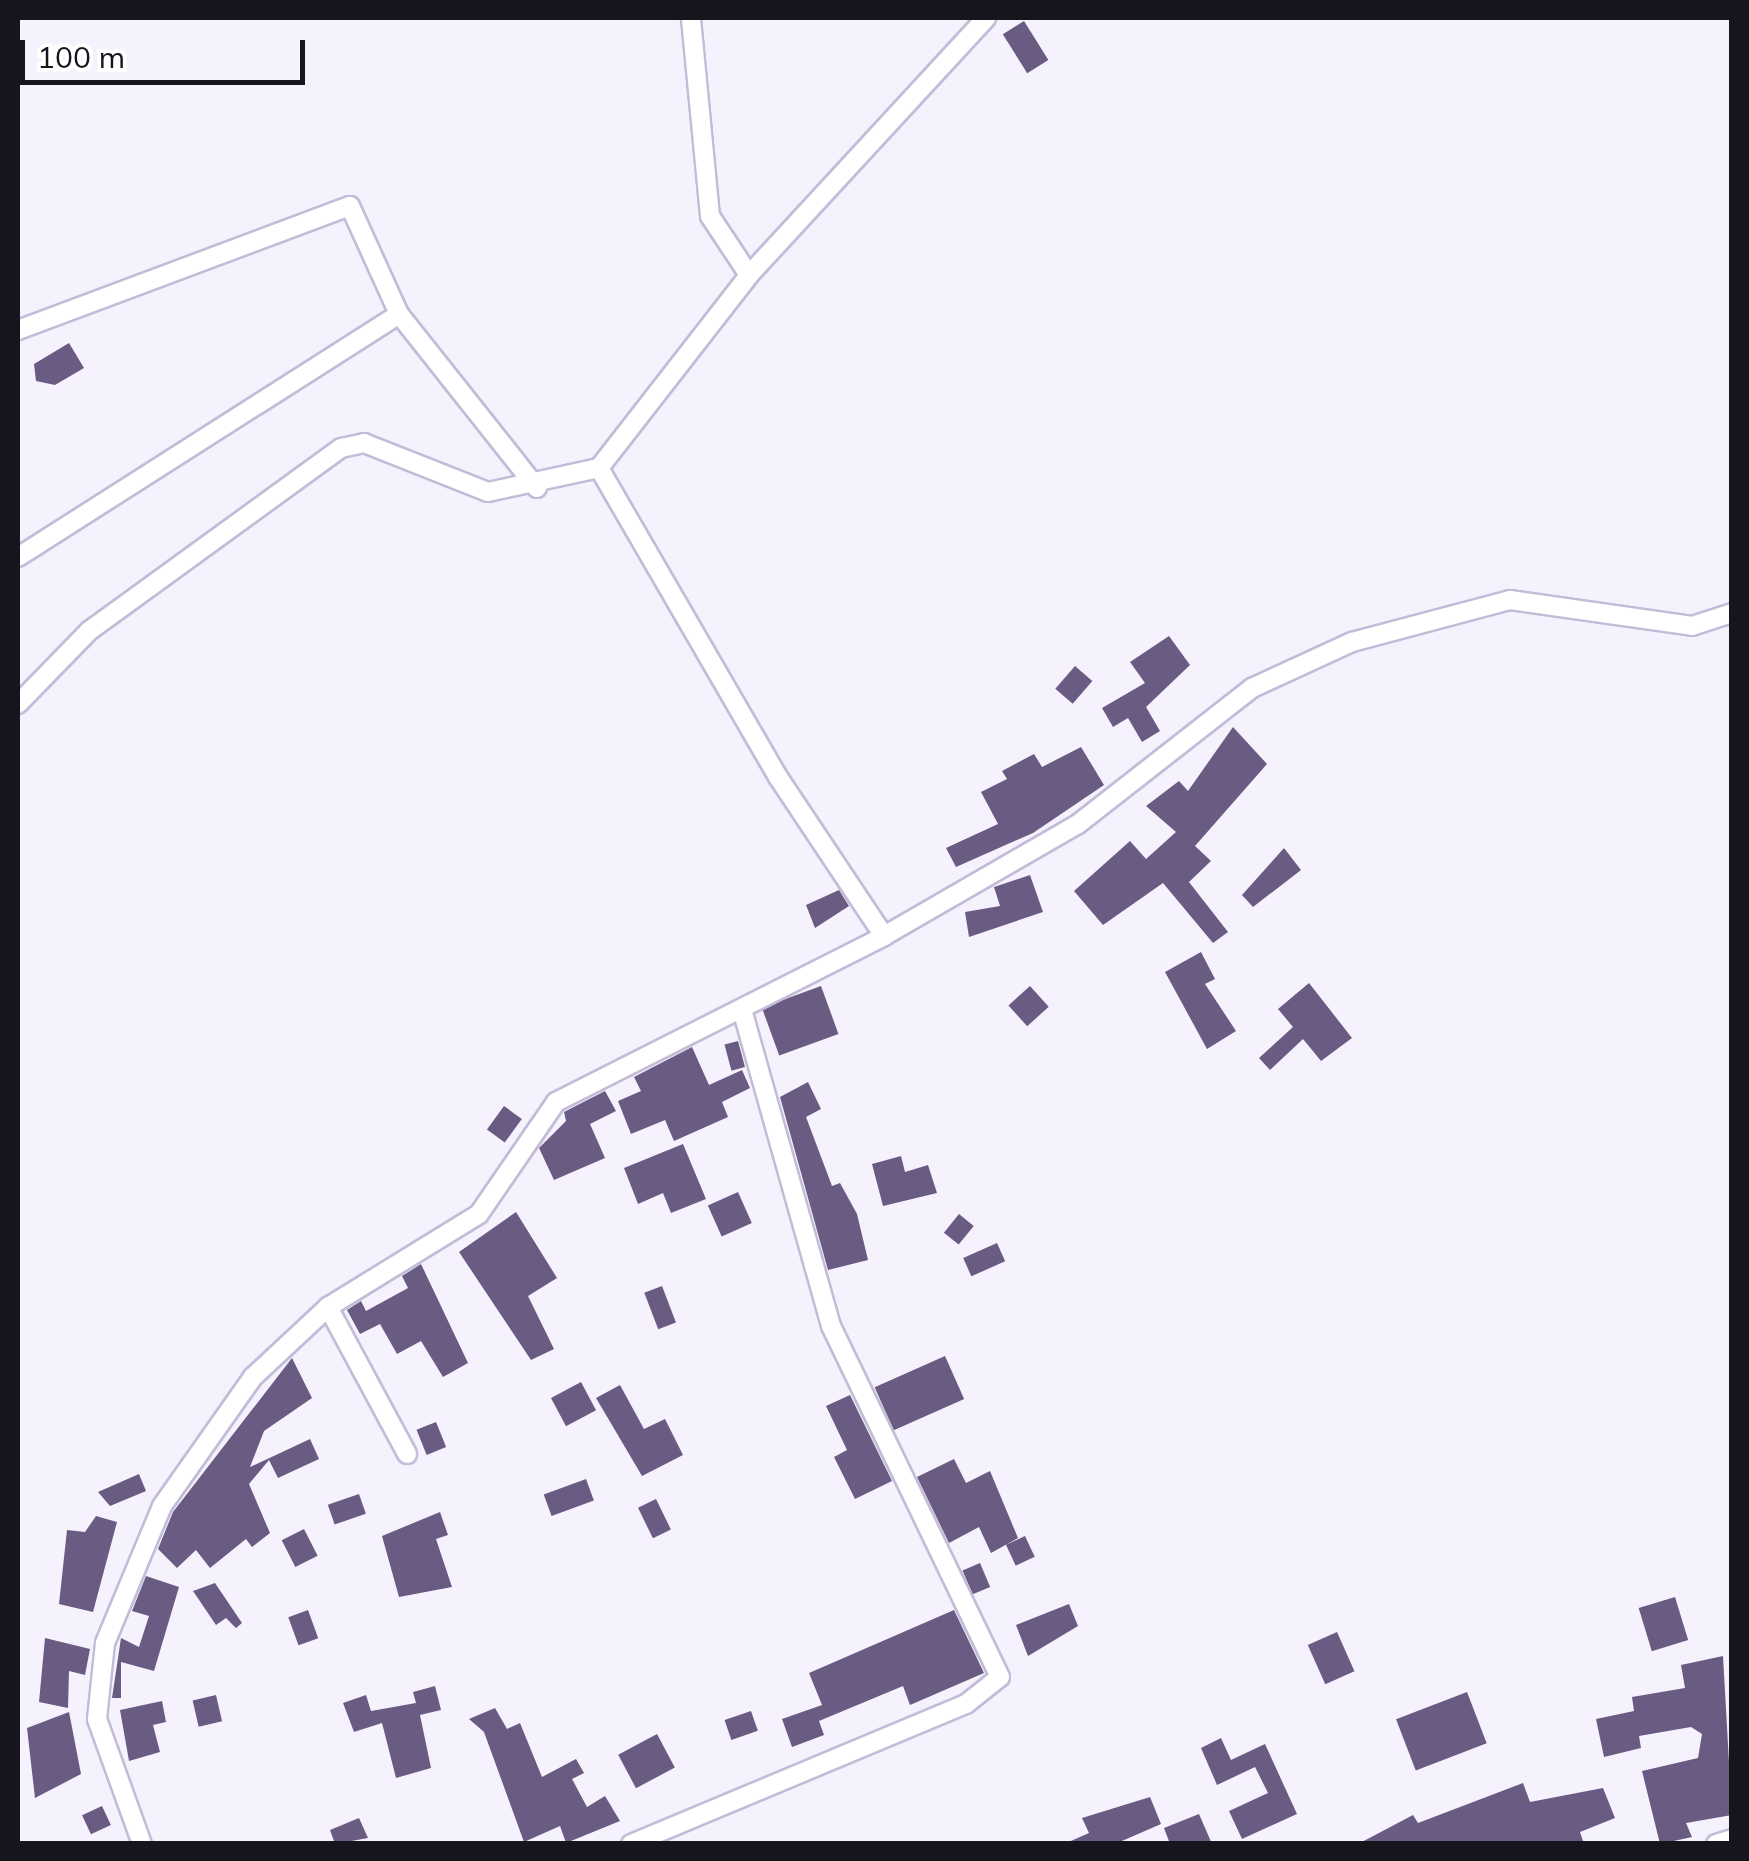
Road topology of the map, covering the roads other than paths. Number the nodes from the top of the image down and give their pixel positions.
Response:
1 (691, 18) edge
2 (986, 18) edge
3 (750, 276) junction
4 (398, 314) junction
5 (18, 330) edge
6 (598, 468) junction
7 (537, 488) junction
8 (18, 556) edge
9 (1732, 613) edge
10 (18, 704) edge
11 (884, 936) junction
12 (742, 1009) junction
13 (328, 1307) junction
14 (407, 1454) dead end
15 (1732, 1839) edge
16 (142, 1844) edge
17 (630, 1844) edge
18 (1716, 1844) edge

1 - 3 street
2 - 3 street
3 - 6 street
4 - 5 street
4 - 7 street
4 - 8 street
6 - 7 street
6 - 11 street
7 - 10 street
9 - 11 street
11 - 12 street
12 - 13 street
12 - 17 street
13 - 14 street
13 - 16 street
15 - 18 street

